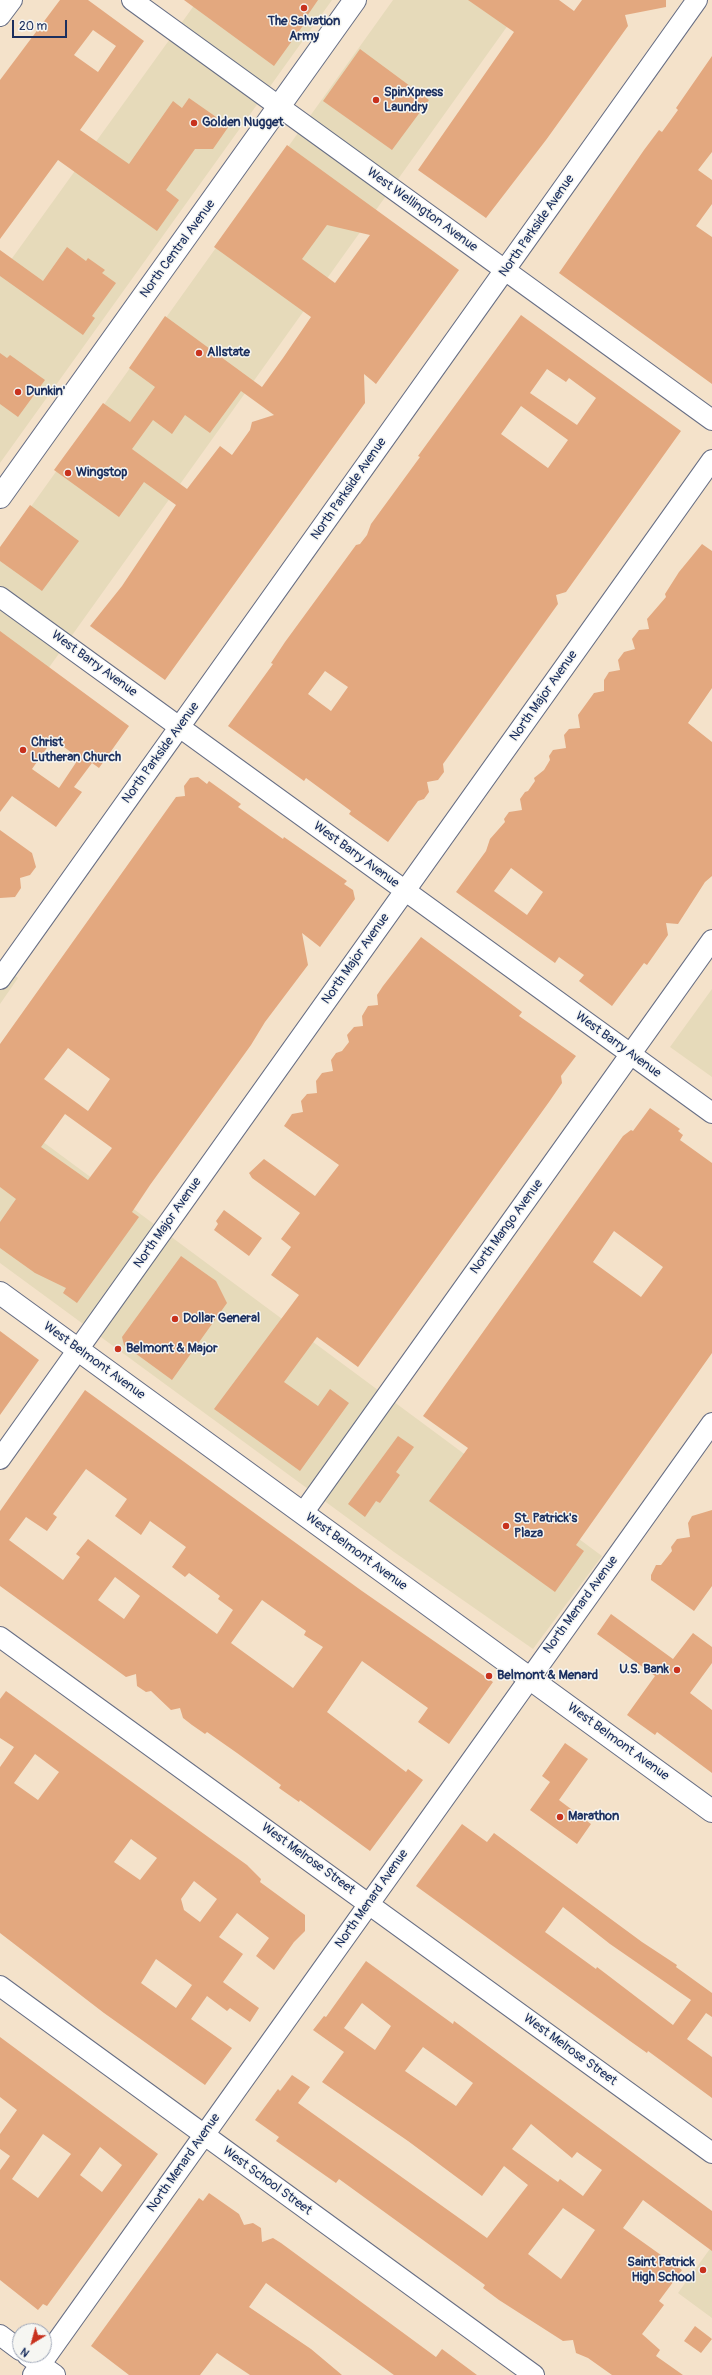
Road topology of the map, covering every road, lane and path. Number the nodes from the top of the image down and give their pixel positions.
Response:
1 (12, 0) edge
2 (132, 0) edge
3 (355, 0) edge
4 (698, 0) edge
5 (0, 16) edge
6 (279, 106) junction
7 (505, 270) junction
8 (712, 420) edge
9 (712, 460) edge
10 (0, 497) edge
11 (0, 596) edge
12 (180, 727) junction
13 (405, 890) junction
14 (712, 940) edge
15 (0, 979) edge
16 (631, 1054) junction
17 (712, 1113) edge
18 (0, 1293) edge
19 (78, 1350) junction
20 (712, 1423) edge
21 (0, 1459) edge
22 (303, 1513) junction
23 (0, 1637) edge
24 (530, 1677) junction
25 (712, 1811) edge
26 (368, 1904) junction
27 (0, 1986) edge
28 (204, 2135) junction
29 (712, 2153) edge
30 (0, 2335) edge
31 (12, 2344) edge
32 (39, 2367) edge
33 (534, 2375) edge

1 - 5 street
2 - 6 street, West Wellington Avenue
3 - 6 main road, North Central Avenue
4 - 7 street, North Parkside Avenue
6 - 7 street, West Wellington Avenue
6 - 10 main road, North Central Avenue
7 - 8 street, West Wellington Avenue
7 - 12 street, North Parkside Avenue
9 - 13 street, North Major Avenue
11 - 12 street, West Barry Avenue
12 - 13 street, West Barry Avenue
12 - 15 street, North Parkside Avenue
13 - 16 street, West Barry Avenue
13 - 19 street, North Major Avenue
14 - 16 street, North Mango Avenue
16 - 17 street, West Barry Avenue
16 - 22 street, North Mango Avenue
18 - 19 main road, West Belmont Avenue
19 - 21 street, North Major Avenue
19 - 22 main road, West Belmont Avenue
20 - 24 street, North Menard Avenue
22 - 24 main road, West Belmont Avenue
23 - 26 street, West Melrose Street
24 - 25 main road, West Belmont Avenue
24 - 26 street, North Menard Avenue
26 - 28 street, North Menard Avenue
26 - 29 street, West Melrose Street
27 - 28 street, West School Street
28 - 32 street, North Menard Avenue
28 - 33 street, West School Street
30 - 31 street

